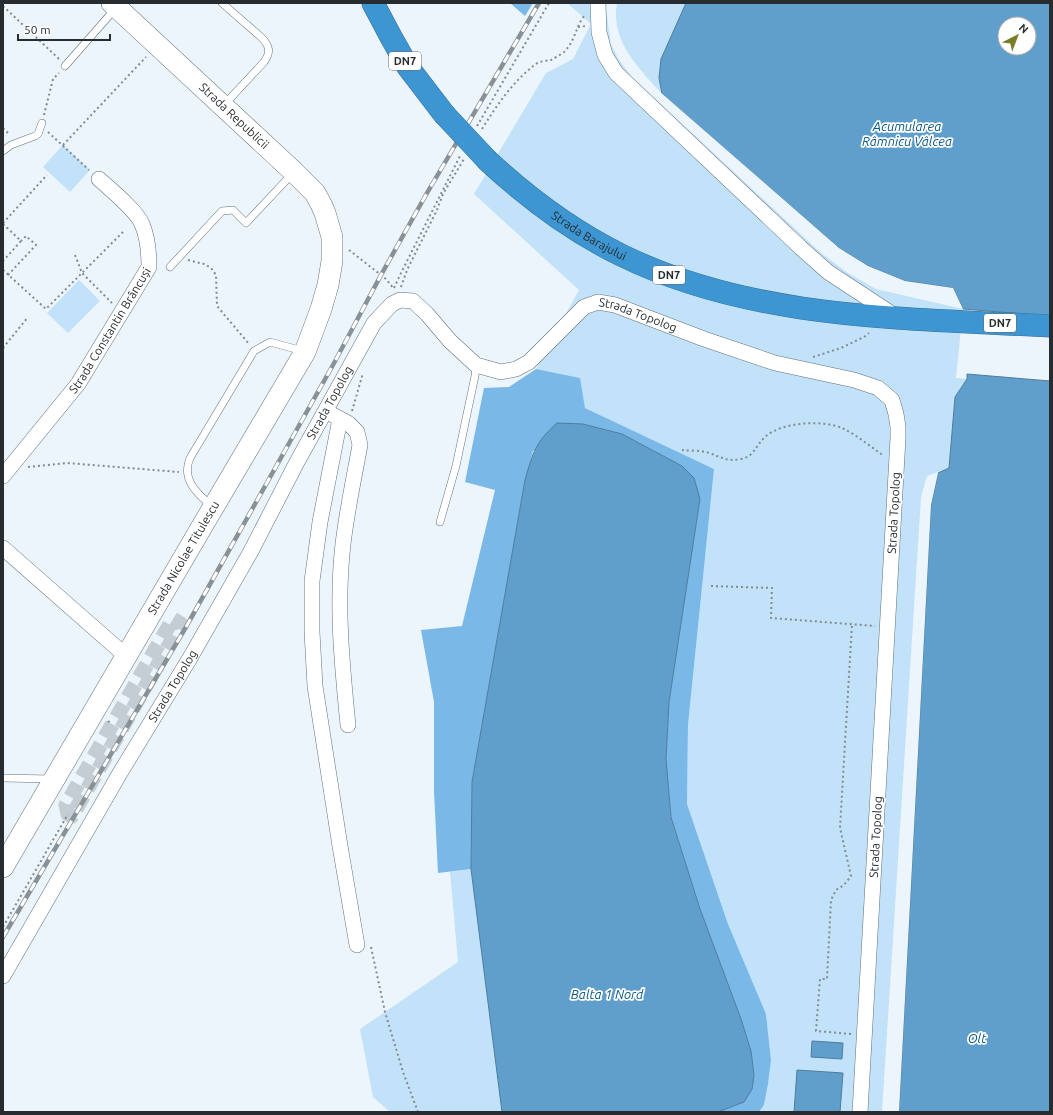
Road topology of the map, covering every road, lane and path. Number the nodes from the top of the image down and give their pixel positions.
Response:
1 (222, 3) edge
2 (373, 3) edge
3 (549, 3) edge
4 (597, 4) edge
5 (114, 5) edge
6 (3, 6) edge
7 (157, 45) junction
8 (563, 52) dead end
9 (65, 66) junction
10 (224, 106) junction
11 (42, 125) junction
12 (477, 127) dead end
13 (62, 145) junction
14 (3, 151) edge
15 (462, 153) dead end
16 (294, 172) junction
17 (47, 176) dead end
18 (99, 179) joint
19 (3, 223) edge
20 (125, 230) dead end
21 (332, 237) junction
22 (21, 241) junction
23 (75, 255) dead end
24 (177, 258) junction
25 (3, 261) edge
26 (170, 266) dead end
27 (3, 270) edge
28 (82, 272) junction
29 (8, 275) junction
30 (397, 294) junction
31 (384, 312) junction
32 (121, 313) junction
33 (28, 317) dead end
34 (889, 317) junction
35 (1050, 326) edge
36 (3, 348) edge
37 (254, 351) junction
38 (305, 352) junction
39 (810, 358) dead end
40 (476, 365) junction
41 (363, 371) dead end
42 (325, 411) junction
43 (344, 421) junction
44 (682, 450) dead end
45 (896, 465) junction
46 (6, 472) edge
47 (186, 472) junction
48 (213, 507) junction
49 (440, 522) dead end
50 (3, 548) edge
51 (712, 586) dead end
52 (852, 624) junction
53 (887, 627) junction
54 (126, 656) junction
55 (348, 725) dead end
56 (3, 778) edge
57 (54, 779) junction
58 (68, 814) dead end
59 (3, 867) edge
60 (3, 927) edge
61 (364, 946) joint
62 (3, 976) edge
63 (865, 1035) junction
64 (418, 1112) edge
65 (860, 1112) edge

1 - 10 lane
2 - 34 highway, Strada Barajului / DN7, bridge
3 - 12 path
4 - 8 path
4 - 34 street
5 - 7 main road, Strada Republicii
5 - 9 lane, Strada Republicii
6 - 9 path
7 - 10 main road, Strada Republicii
7 - 13 path
9 - 11 path
10 - 16 main road, Strada Republicii
11 - 13 path
11 - 14 lane
13 - 18 path
15 - 30 path
16 - 21 main road, Strada Republicii
16 - 24 lane
17 - 19 path
18 - 32 street, Strada Constantin Brâncuși
19 - 22 path
20 - 28 path
21 - 30 path
21 - 38 main road, Strada Nicolae Titulescu
22 - 25 path
22 - 29 path
23 - 28 path
24 - 26 lane
24 - 37 path
27 - 29 path
28 - 29 path
28 - 32 path
30 - 31 path
30 - 31 street, Strada Topolog
30 - 40 street, Strada Topolog
31 - 42 street, Strada Topolog
32 - 46 street, Strada Constantin Brâncuși
33 - 36 path
34 - 35 highway, Strada Barajului / DN7
34 - 39 path
37 - 38 lane
37 - 47 lane
38 - 48 main road, Strada Nicolae Titulescu
40 - 45 street, Strada Topolog
40 - 49 lane
41 - 43 path
42 - 43 street
42 - 62 street, Strada Topolog
43 - 55 street
43 - 61 street
44 - 45 path
45 - 53 street, Strada Topolog
46 - 47 path
47 - 48 lane
48 - 54 main road, Strada Nicolae Titulescu
50 - 54 street
51 - 52 path
52 - 53 path
52 - 63 path
53 - 63 street, Strada Topolog
54 - 57 main road, Strada Nicolae Titulescu
56 - 57 lane
57 - 59 main road, Strada Nicolae Titulescu
58 - 60 path
61 - 64 path
63 - 65 street, Strada Topolog

